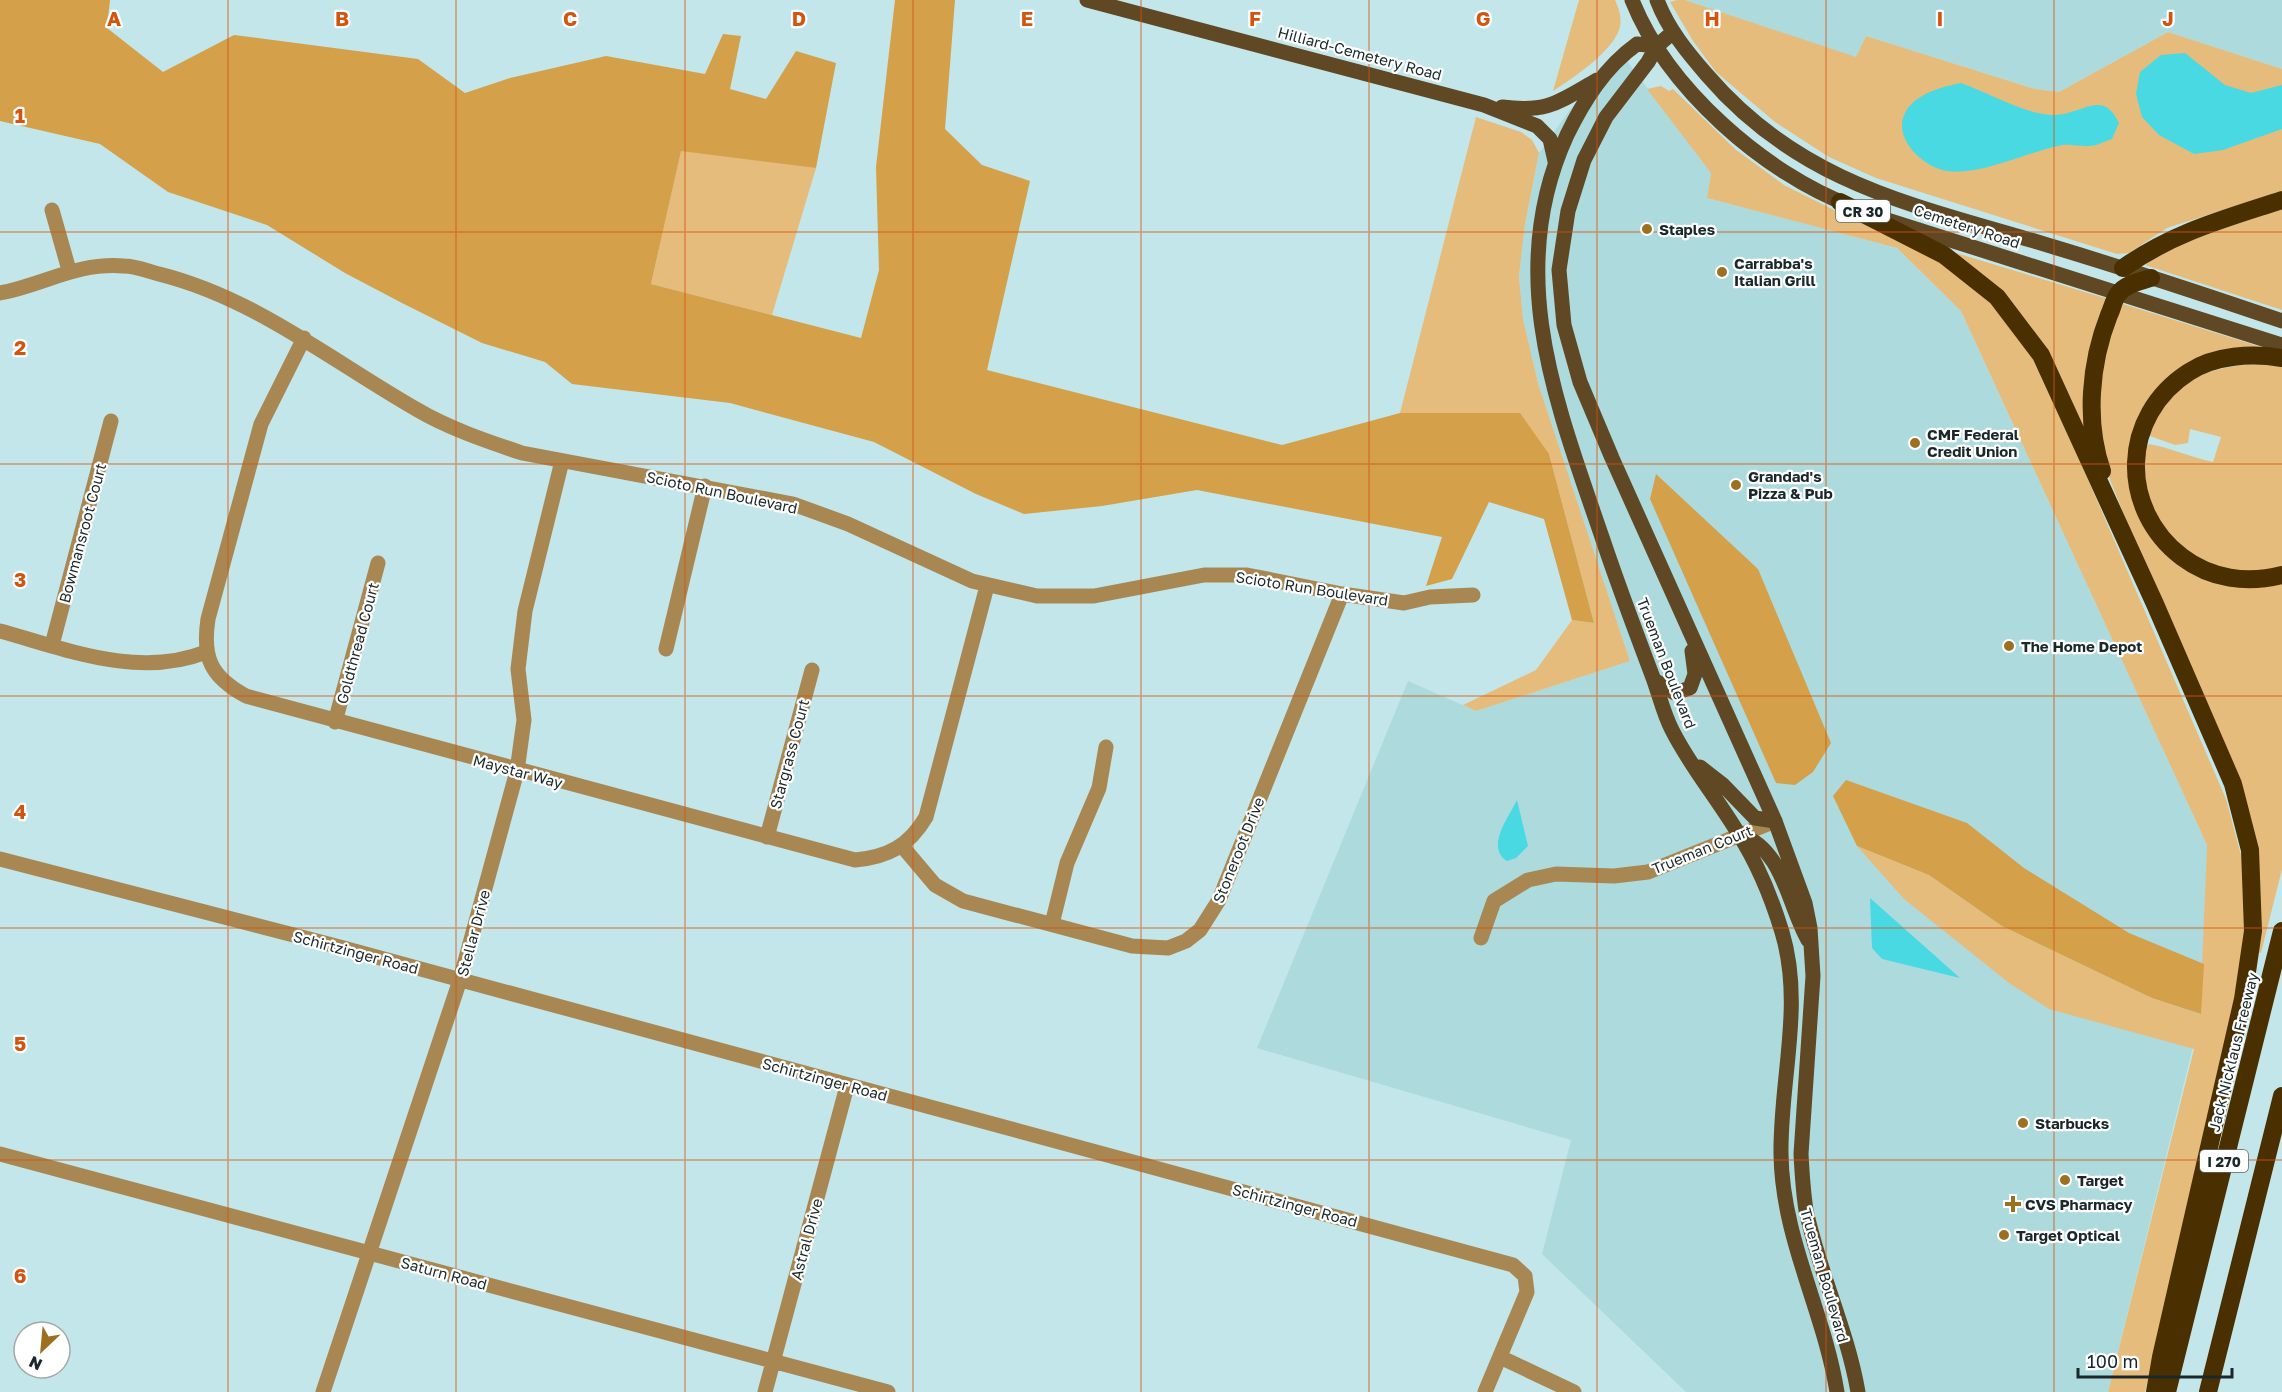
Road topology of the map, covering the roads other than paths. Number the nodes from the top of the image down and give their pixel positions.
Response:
1 (1087, 0) edge
2 (1632, 0) edge
3 (1657, 0) edge
4 (1672, 33) junction
5 (1657, 46) junction
6 (1599, 80) junction
7 (1484, 105) junction
8 (1555, 161) junction
9 (2282, 200) edge
10 (1840, 202) junction
11 (52, 210) dead end
12 (2123, 268) junction
13 (69, 270) junction
14 (2151, 278) junction
15 (0, 293) edge
16 (2118, 293) junction
17 (2282, 321) edge
18 (304, 338) junction
19 (2282, 345) edge
20 (2282, 358) edge
21 (1550, 369) junction
22 (1580, 382) junction
23 (111, 420) dead end
24 (562, 461) junction
25 (705, 486) junction
26 (378, 563) dead end
27 (2282, 574) edge
28 (987, 586) junction
29 (1342, 594) junction
30 (1473, 594) dead end
31 (2156, 604) junction
32 (1684, 622) junction
33 (0, 632) edge
34 (52, 645) junction
35 (666, 649) dead end
36 (206, 652) junction
37 (812, 670) dead end
38 (1654, 680) junction
39 (335, 722) junction
40 (1106, 747) dead end
41 (1688, 757) junction
42 (517, 771) junction
43 (1775, 821) junction
44 (1739, 834) junction
45 (767, 837) junction
46 (902, 846) junction
47 (0, 859) edge
48 (1052, 924) junction
49 (2282, 931) edge
50 (1481, 938) dead end
51 (1811, 945) junction
52 (460, 980) junction
53 (847, 1086) junction
54 (2282, 1096) edge
55 (2282, 1147) edge
56 (0, 1154) edge
57 (368, 1253) junction
58 (2223, 1333) junction
59 (1500, 1357) junction
60 (773, 1362) junction
61 (323, 1392) edge
62 (765, 1392) edge
63 (888, 1392) edge
64 (1485, 1392) edge
65 (1574, 1392) edge
66 (1837, 1392) edge
67 (1858, 1392) edge
68 (2155, 1392) edge
69 (2167, 1392) edge
70 (2208, 1392) edge

1 - 7 main road, Hilliard-Cemetery Road
2 - 5 main road, Cemetery Road
3 - 4 main road, Cemetery Road
4 - 5 main road, Trueman Boulevard
4 - 12 main road, Cemetery Road / CR 30
5 - 6 main road, Trueman Boulevard
5 - 10 main road, Cemetery Road / CR 30
5 - 22 main road, Trueman Boulevard
6 - 7 main road, Hilliard-Cemetery Road
6 - 8 main road, Trueman Boulevard
7 - 8 main road, Hilliard-Cemetery Road
8 - 21 main road, Trueman Boulevard
9 - 12 highway
10 - 16 main road, Cemetery Road / CR 30
10 - 31 highway
11 - 13 street
12 - 14 main road, Cemetery Road / CR 30
13 - 15 street, Scioto Run Boulevard
13 - 18 street, Scioto Run Boulevard
14 - 16 highway
14 - 17 main road, Cemetery Road / CR 30
16 - 19 main road, Cemetery Road / CR 30
16 - 31 highway
18 - 24 street, Scioto Run Boulevard
18 - 36 street
20 - 27 highway
21 - 22 main road
21 - 38 main road, Trueman Boulevard
22 - 32 main road, Trueman Boulevard
23 - 34 street, Bowmansroot Court
24 - 25 street, Scioto Run Boulevard
24 - 42 street, Stellar Drive
25 - 28 street, Scioto Run Boulevard
25 - 35 street
26 - 39 street, Goldthread Court
28 - 29 street, Scioto Run Boulevard
28 - 46 street, Maystar Way
29 - 30 street, Scioto Run Boulevard
29 - 48 street, Stoneroot Drive
31 - 68 highway
32 - 38 main road
32 - 43 main road, Trueman Boulevard
33 - 34 street
34 - 36 street
36 - 39 street, Maystar Way
37 - 45 street, Stargrass Court
38 - 41 main road, Trueman Boulevard
39 - 42 street, Maystar Way
40 - 48 street
41 - 43 main road
41 - 44 main road, Trueman Boulevard
42 - 45 street, Maystar Way
42 - 52 street, Stellar Drive
43 - 44 street, Trueman Court
43 - 51 main road, Trueman Boulevard
44 - 50 street, Trueman Court
44 - 51 main road
44 - 66 main road, Trueman Boulevard
45 - 46 street, Maystar Way
46 - 48 street, Stoneroot Drive
47 - 52 street, Schirtzinger Road
49 - 69 highway, Jack Nicklaus Freeway / I 270
51 - 67 main road, Trueman Boulevard
52 - 53 street, Schirtzinger Road
52 - 57 street, Stellar Drive
53 - 59 street, Schirtzinger Road
53 - 60 street, Astral Drive
54 - 58 highway, I 270
55 - 58 highway
56 - 57 street, Saturn Road
57 - 60 street, Saturn Road
57 - 61 street, Stellar Drive
58 - 70 highway, I 270
59 - 64 street, Schirtzinger Road
59 - 65 street
60 - 62 street, Astral Drive
60 - 63 street, Saturn Road

